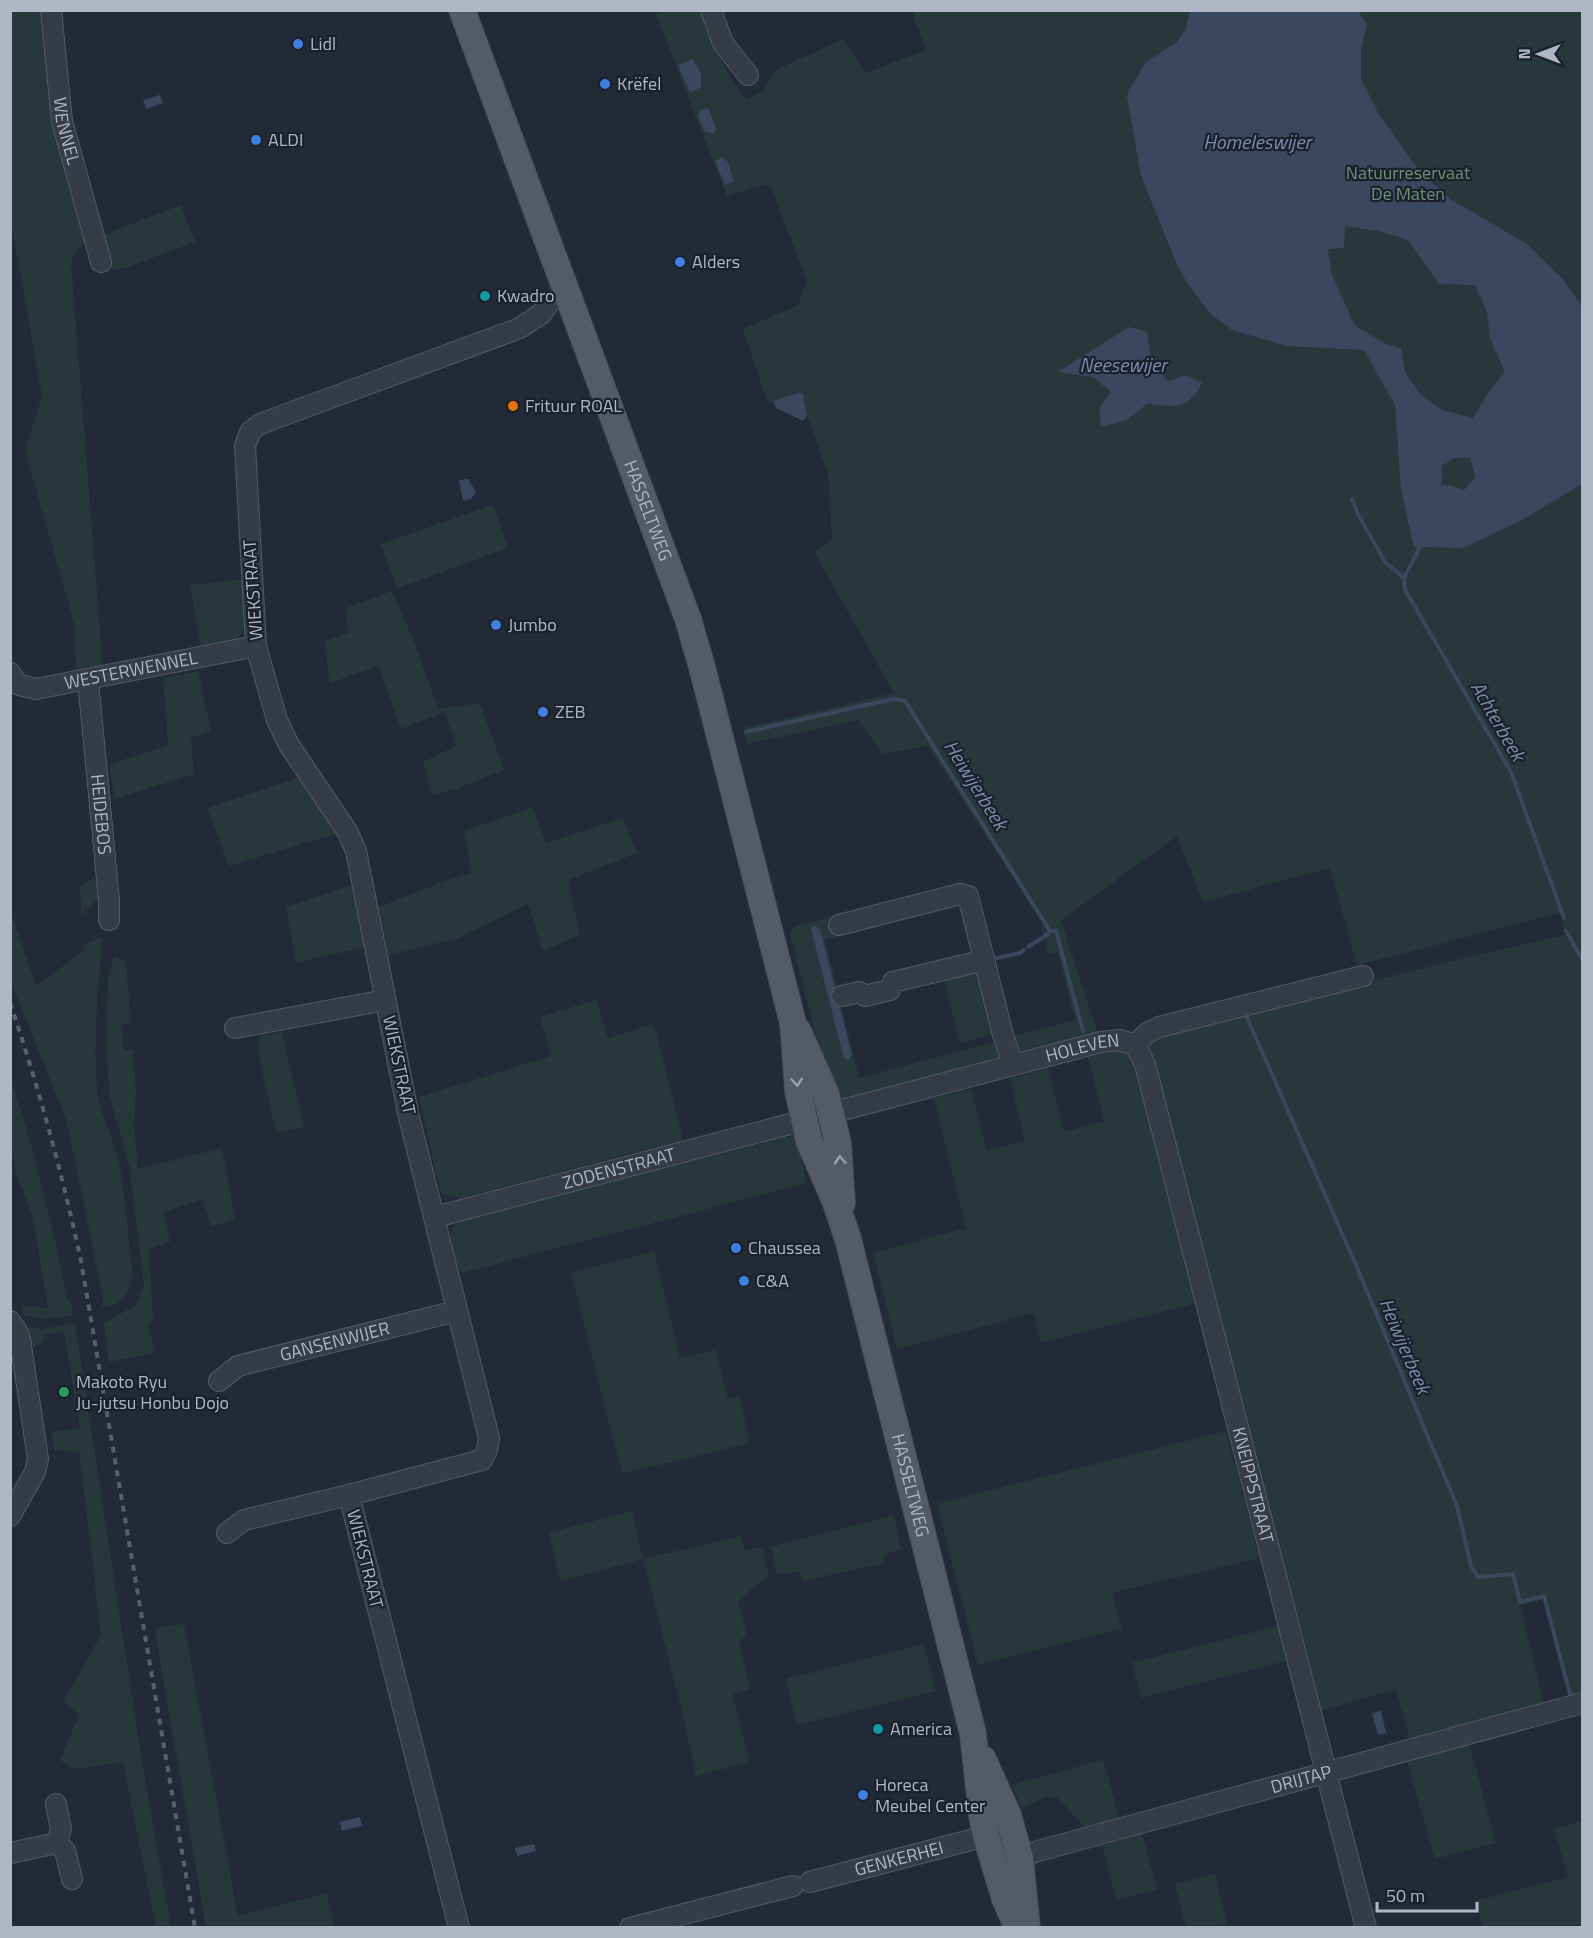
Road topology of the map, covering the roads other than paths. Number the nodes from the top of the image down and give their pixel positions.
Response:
1 (51, 10) edge
2 (462, 10) edge
3 (711, 10) edge
4 (748, 75) dead end
5 (93, 253) dead end
6 (549, 303) dead end
7 (256, 646) junction
8 (10, 673) edge
9 (88, 680) junction
10 (109, 920) dead end
11 (839, 925) dead end
12 (985, 960) junction
13 (1363, 976) dead end
14 (842, 996) dead end
15 (385, 1000) junction
16 (793, 1023) junction
17 (235, 1028) dead end
18 (1135, 1045) junction
19 (1013, 1065) junction
20 (831, 1113) junction
21 (805, 1120) junction
22 (435, 1217) junction
23 (848, 1239) junction
24 (456, 1311) junction
25 (12, 1322) edge
26 (219, 1381) dead end
27 (349, 1495) junction
28 (10, 1516) edge
29 (227, 1533) dead end
30 (1582, 1703) edge
31 (973, 1734) junction
32 (1327, 1771) junction
33 (56, 1804) dead end
34 (1011, 1826) junction
35 (986, 1836) junction
36 (57, 1843) junction
37 (10, 1853) edge
38 (1020, 1858) junction
39 (995, 1867) junction
40 (72, 1879) dead end
41 (459, 1928) edge
42 (630, 1928) edge
43 (1018, 1928) edge
44 (1027, 1928) edge
45 (1366, 1928) edge

1 - 5 street, WENNEL
2 - 16 main road, HASSELTWEG
3 - 4 street
6 - 7 street, WIEKSTRAAT
7 - 9 street, WESTERWENNEL
7 - 15 street, WIEKSTRAAT
8 - 9 street, WESTERWENNEL
9 - 10 street, HEIDEBOS
11 - 12 street
12 - 14 street
12 - 19 street
13 - 18 street, HOLEVEN
15 - 17 street
15 - 22 street, WIEKSTRAAT
16 - 20 main road, HASSELTWEG
16 -> 21 main road, HASSELTWEG
18 - 19 street, HOLEVEN
18 - 32 street, KNEIPPSTRAAT
19 - 20 street, HOLEVEN
20 - 21 main road
23 -> 20 main road, HASSELTWEG
21 - 22 street, ZODENSTRAAT
21 - 23 main road, HASSELTWEG
22 - 24 street, WIEKSTRAAT
23 - 31 main road, HASSELTWEG
24 - 26 street, GANSENWIJER
24 - 27 street, WIEKSTRAAT
25 - 28 street
27 - 29 street
27 - 41 street, WIEKSTRAAT
30 - 32 street, DRIJTAP
31 - 34 main road, HASSELTWEG
31 - 35 main road, HASSELTWEG
32 - 38 street, DRIJTAP
32 - 45 street, KNEIPPSTRAAT
33 - 36 street
34 - 35 main road
34 - 38 main road, HASSELTWEG
35 - 39 main road, HASSELTWEG
35 - 42 street, GENKERHEI
36 - 37 street
36 - 40 street
38 - 39 main road
38 - 44 main road, HASSELTWEG
39 - 43 main road, HASSELTWEG

